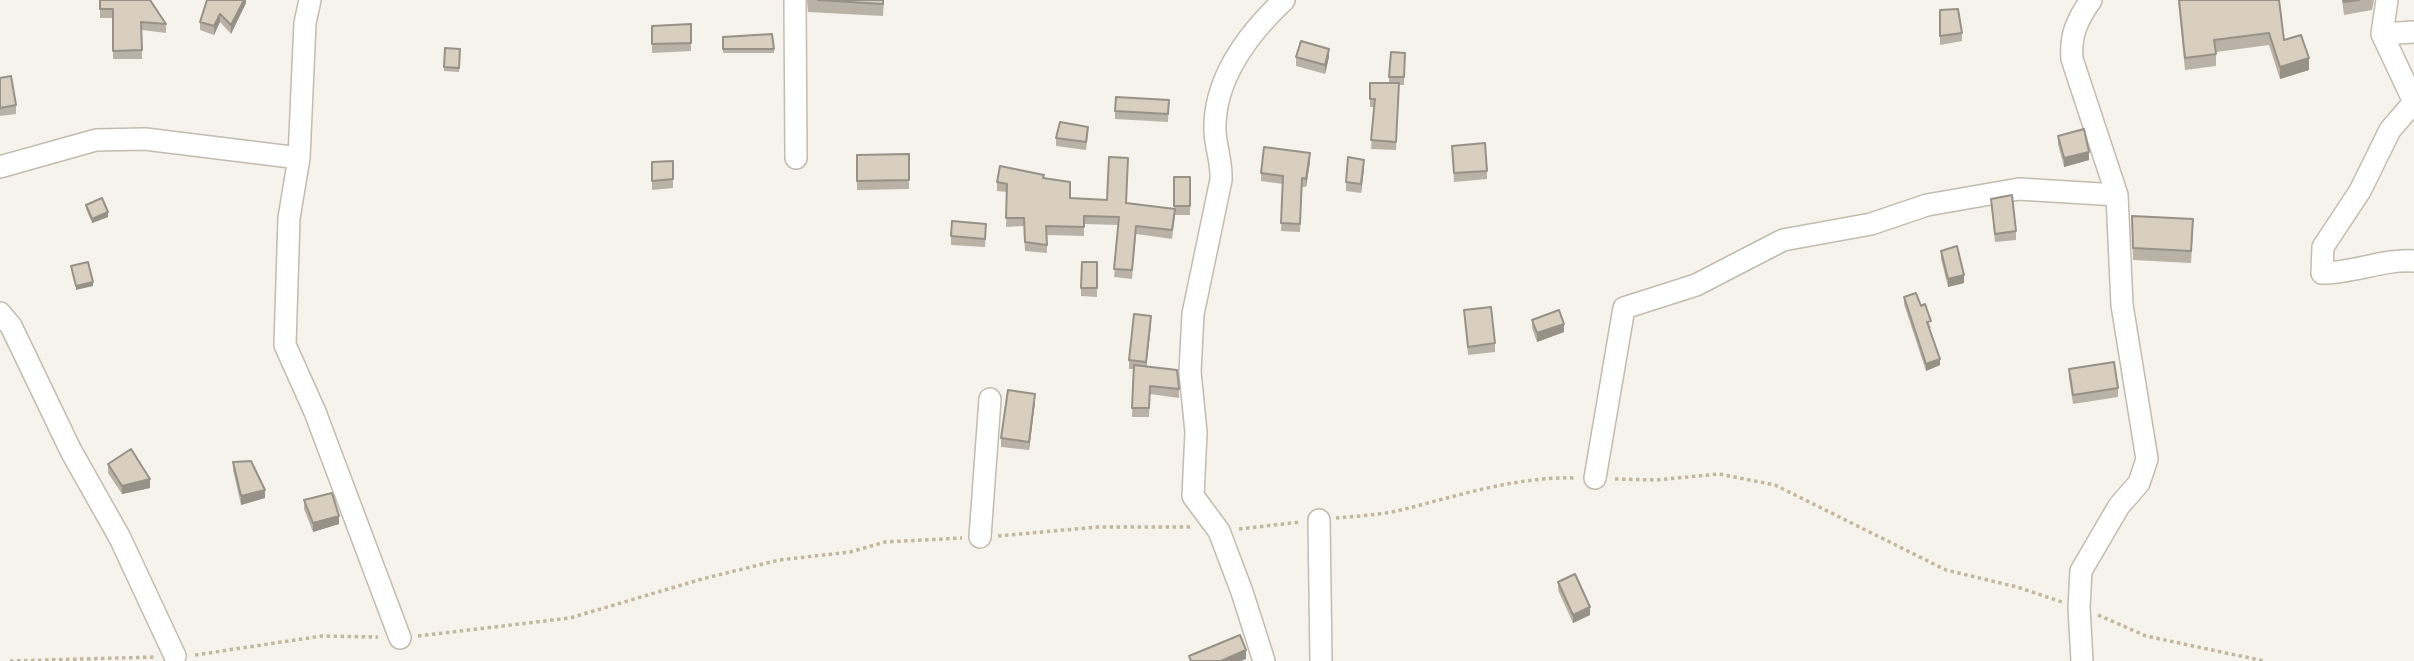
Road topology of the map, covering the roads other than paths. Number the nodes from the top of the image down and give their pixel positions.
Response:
1 (310, 0) edge
2 (795, 0) edge
3 (1284, 0) edge
4 (2091, 0) edge
5 (2386, 0) edge
6 (2414, 32) edge
7 (2382, 34) junction
8 (2414, 102) edge
9 (796, 158) dead end
10 (299, 159) junction
11 (0, 167) edge
12 (2117, 195) junction
13 (2414, 261) edge
14 (0, 313) edge
15 (990, 399) dead end
16 (1595, 478) road end
17 (1319, 520) road end
18 (980, 537) road end
19 (400, 638) road end
20 (175, 656) road end
21 (1264, 661) edge
22 (1321, 661) edge
23 (2081, 661) edge

1 - 10 street
2 - 9 street
3 - 21 street
4 - 12 street
5 - 7 street
6 - 7 street
7 - 8 street
8 - 13 street
10 - 11 street
10 - 19 street
12 - 16 street
12 - 23 street
14 - 20 street
15 - 18 street
17 - 22 street

